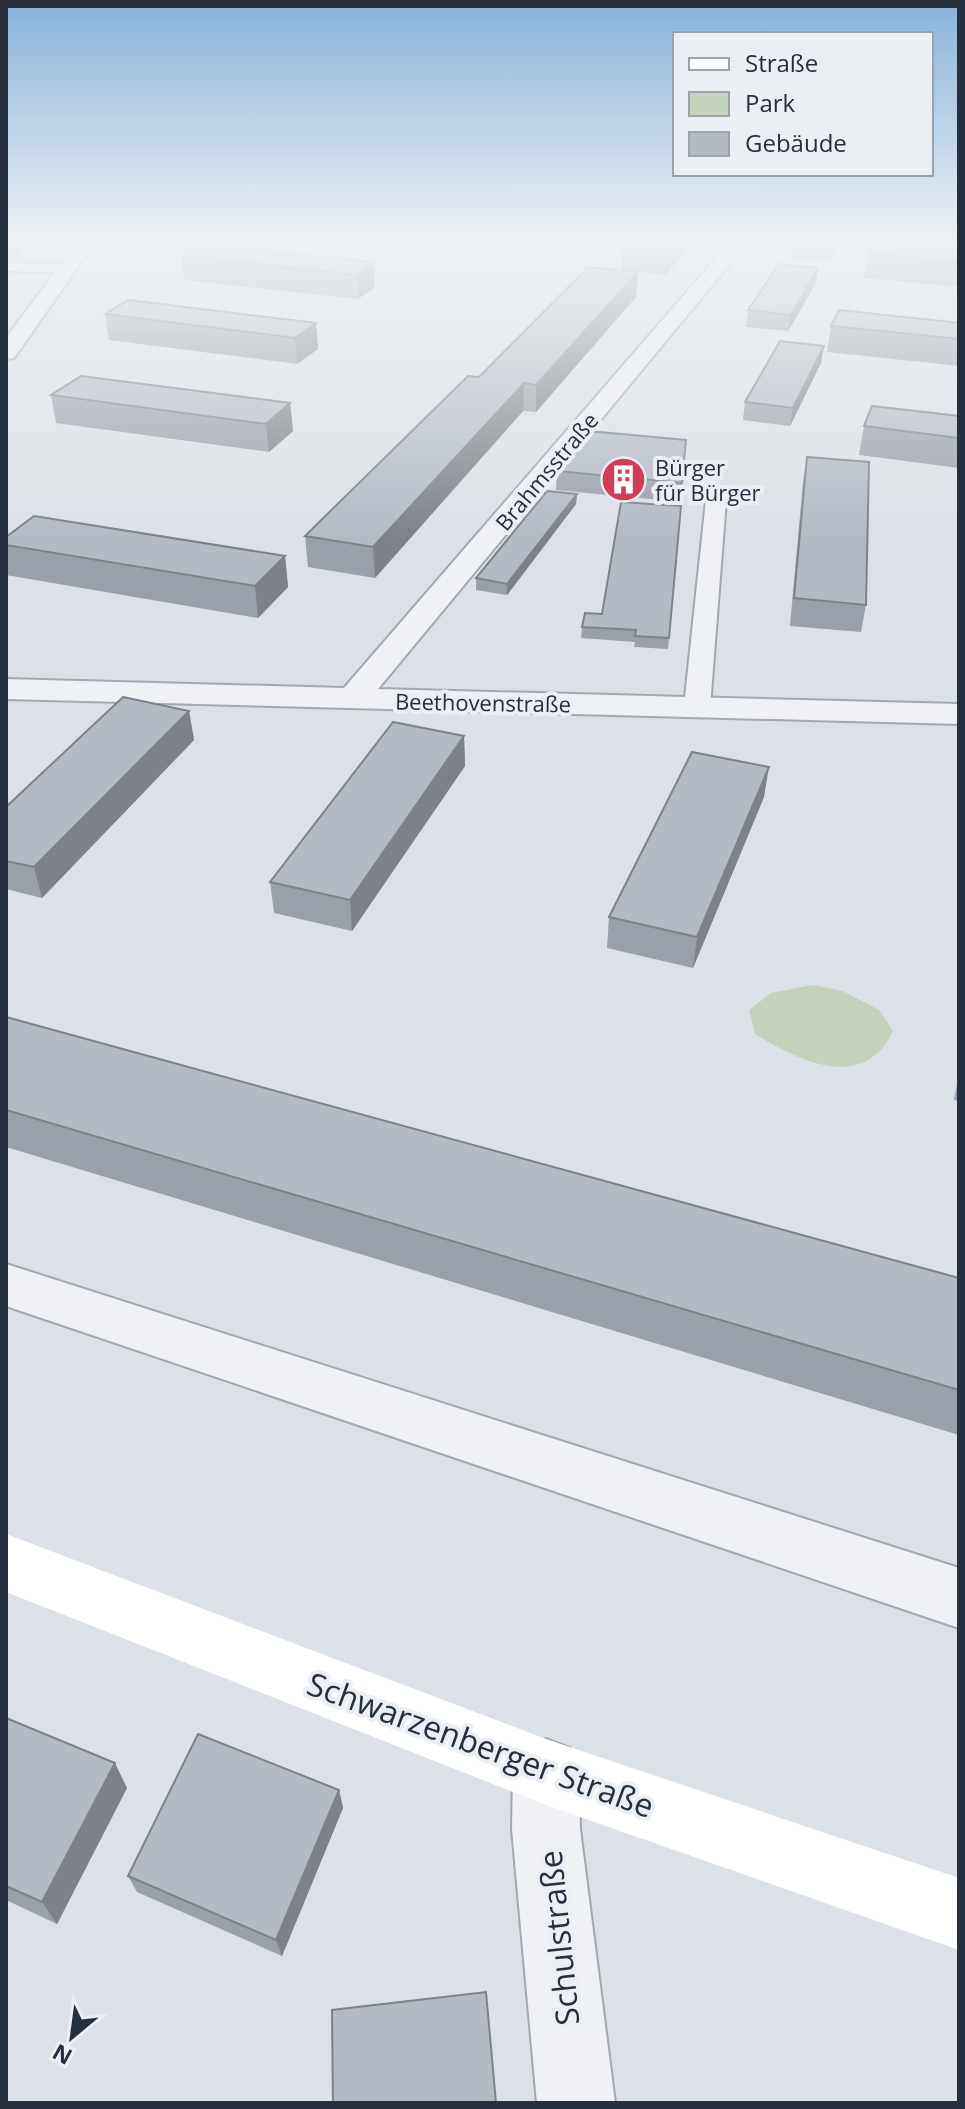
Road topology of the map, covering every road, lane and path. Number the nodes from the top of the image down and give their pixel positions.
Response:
1 (655, 341) edge
2 (716, 500) dead end
3 (6, 689) edge
4 (352, 699) junction
5 (697, 707) junction
6 (959, 714) edge
7 (6, 1285) edge
8 (6, 1563) edge
9 (959, 1598) edge
10 (546, 1772) junction
11 (959, 1914) edge
12 (576, 2103) edge

1 - 4 street, Brahmsstraße
2 - 5 lane
3 - 4 street, Beethovenstraße
4 - 5 street, Beethovenstraße
5 - 6 street, Beethovenstraße
7 - 9 street
8 - 10 main road, Schwarzenberger Straße
10 - 11 main road, Schwarzenberger Straße
10 - 12 street, Schulstraße

